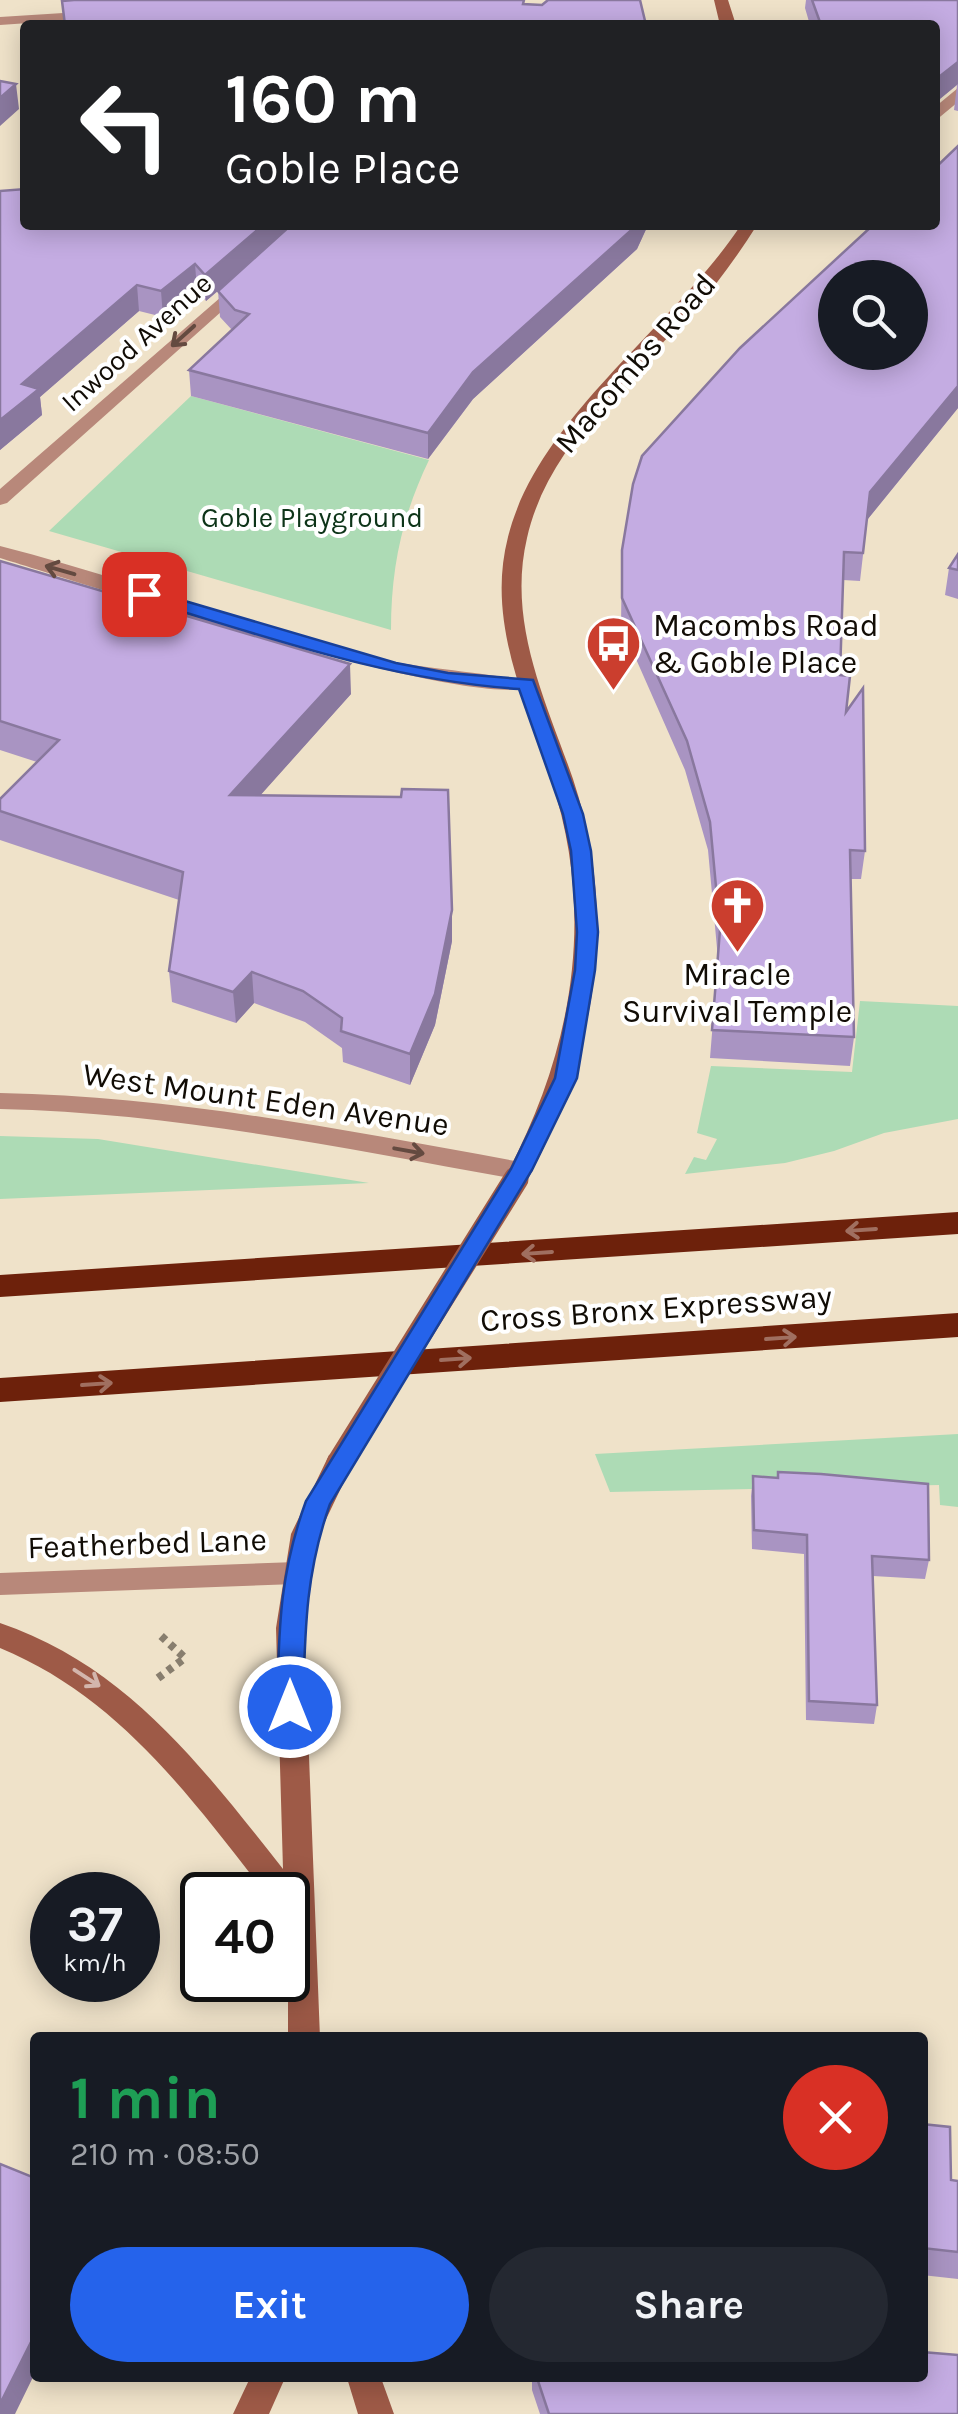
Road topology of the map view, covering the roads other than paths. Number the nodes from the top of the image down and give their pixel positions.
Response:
1 (115, 14) edge
2 (0, 21) edge
3 (958, 92) edge
4 (940, 111) edge
5 (749, 230) edge
6 (264, 264) edge
7 (0, 499) edge
8 (0, 552) edge
9 (526, 684) junction
10 (0, 1102) edge
11 (518, 1175) junction
12 (958, 1222) edge
13 (0, 1274) edge
14 (188, 1276) junction
15 (0, 1286) edge
16 (958, 1325) edge
17 (0, 1390) edge
18 (296, 1573) junction
19 (0, 1584) edge
20 (0, 1634) edge
21 (267, 1872) edge
22 (291, 1872) edge
23 (301, 2002) edge
24 (303, 2032) edge
25 (266, 2382) edge
26 (365, 2382) edge
27 (251, 2414) edge
28 (376, 2414) edge

1 - 2 street
3 - 4 street
5 - 9 street, Macombs Road
6 -> 7 street, Inwood Avenue
9 -> 8 street
9 - 11 street, Macombs Road
10 -> 11 street, West Mount Eden Avenue
11 - 18 street, Macombs Road, bridge
12 -> 14 highway, Cross Bronx Expressway
13 - 14 highway
14 - 15 highway, Cross Bronx Expressway
17 -> 16 highway, Cross Bronx Expressway
18 - 19 street, Featherbed Lane
18 - 22 street, Macombs Road
20 -> 21 street
23 - 24 street, Macombs Road
25 - 27 street
26 - 28 street

